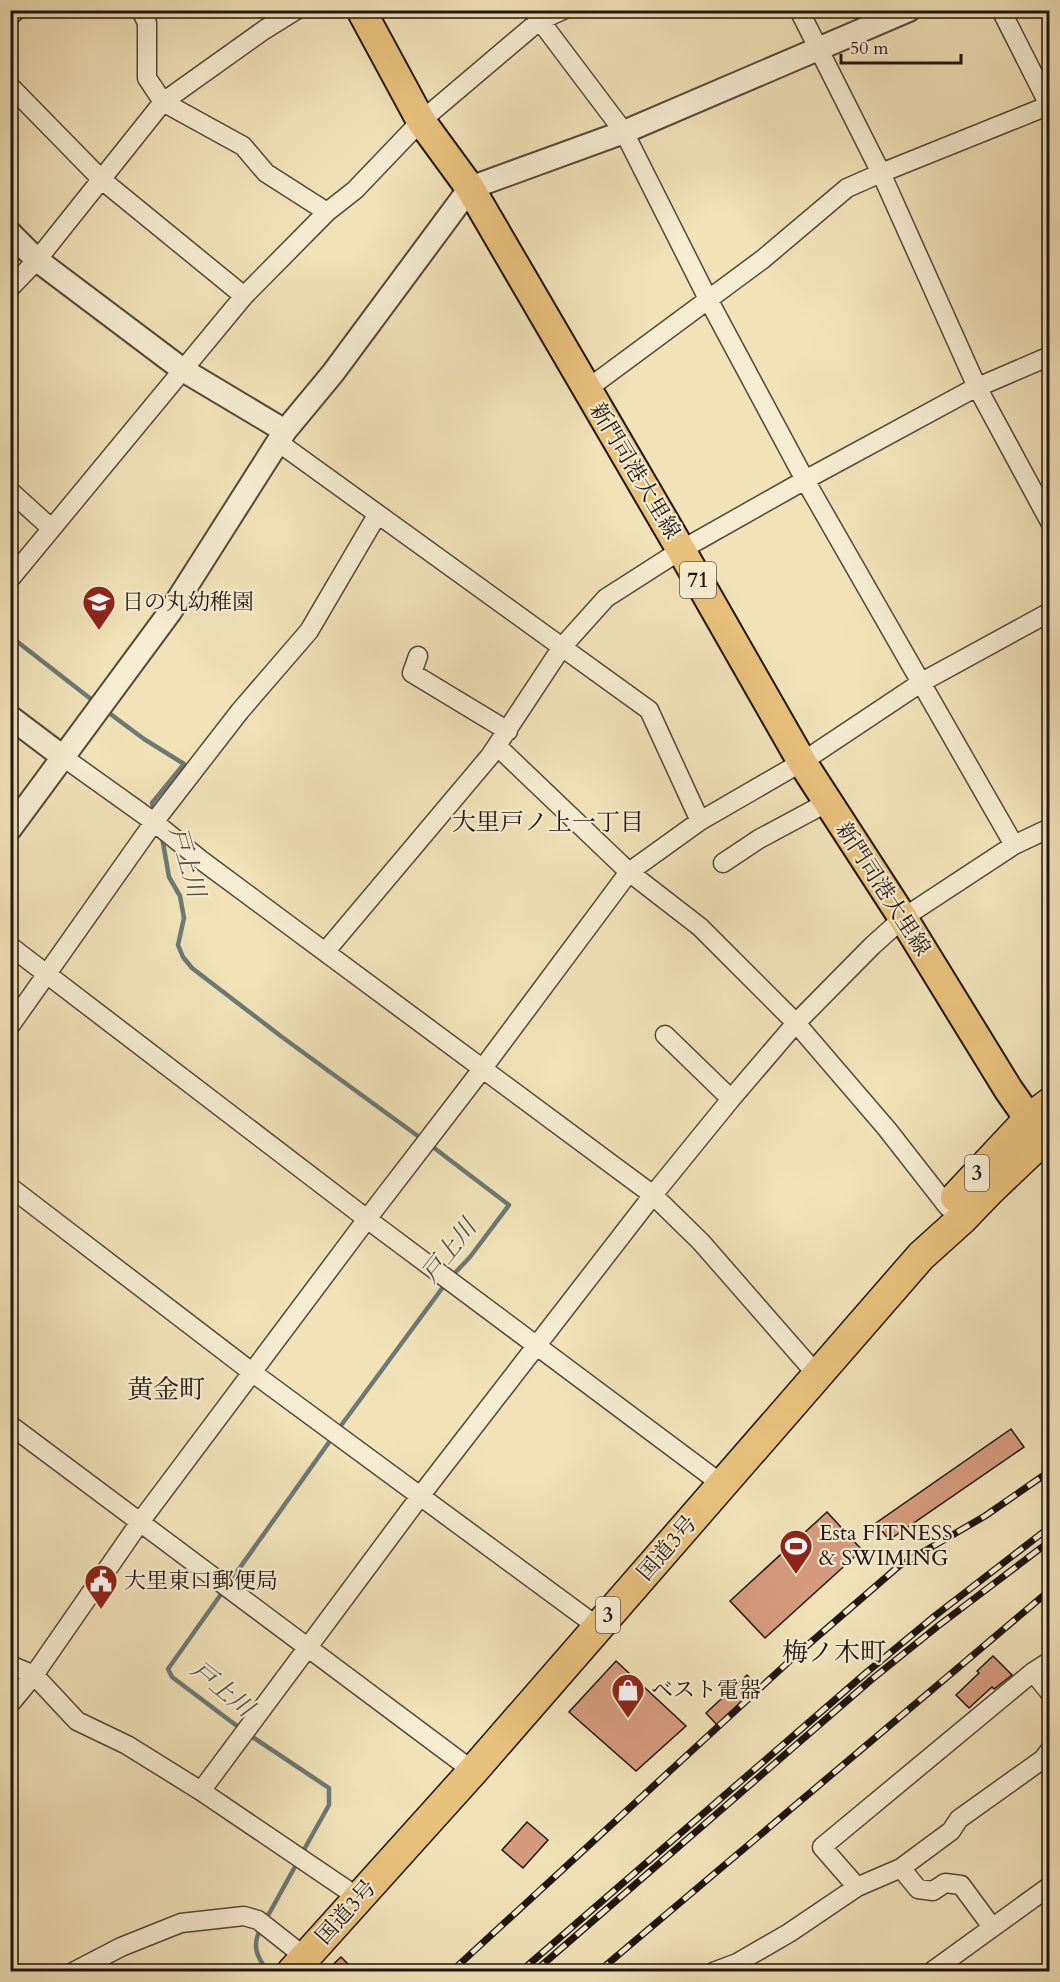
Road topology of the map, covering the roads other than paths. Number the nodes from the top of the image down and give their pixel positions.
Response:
1 (17, 10) edge
2 (141, 10) edge
3 (296, 10) edge
4 (361, 10) edge
5 (563, 10) edge
6 (799, 10) edge
7 (909, 10) edge
8 (1000, 10) edge
9 (10, 16) edge
10 (536, 16) edge
11 (818, 50) junction
12 (10, 86) edge
13 (163, 102) junction
14 (1049, 106) edge
15 (421, 121) junction
16 (624, 132) junction
17 (881, 173) junction
18 (102, 180) junction
19 (470, 188) junction
20 (327, 212) junction
21 (10, 232) edge
22 (38, 260) junction
23 (10, 288) edge
24 (244, 296) junction
25 (708, 299) junction
26 (1050, 356) edge
27 (183, 370) junction
28 (977, 387) junction
29 (586, 390) junction
30 (282, 436) junction
31 (805, 480) junction
32 (10, 491) edge
33 (377, 515) junction
34 (1050, 522) edge
35 (51, 528) junction
36 (681, 550) junction
37 (10, 579) edge
38 (1050, 612) edge
39 (562, 647) junction
40 (418, 656) dead end
41 (922, 682) junction
42 (10, 717) edge
43 (502, 738) junction
44 (63, 757) junction
45 (802, 762) junction
46 (828, 802) junction
47 (700, 821) junction
48 (154, 822) junction
49 (1050, 828) edge
50 (10, 829) edge
51 (1014, 845) junction
52 (723, 863) dead end
53 (629, 872) junction
54 (903, 918) junction
55 (10, 946) edge
56 (325, 952) junction
57 (46, 974) junction
58 (796, 1023) junction
59 (10, 1026) edge
60 (665, 1035) dead end
61 (483, 1068) junction
62 (731, 1099) junction
63 (1045, 1126) edge
64 (10, 1187) edge
65 (653, 1195) junction
66 (948, 1207) junction
67 (368, 1219) junction
68 (921, 1256) junction
69 (537, 1345) junction
70 (253, 1373) junction
71 (818, 1376) junction
72 (10, 1425) edge
73 (723, 1485) junction
74 (421, 1495) junction
75 (140, 1522) junction
76 (598, 1626) junction
77 (307, 1649) junction
78 (1050, 1661) edge
79 (10, 1665) edge
80 (1033, 1672) junction
81 (34, 1675) junction
82 (1050, 1693) edge
83 (10, 1704) edge
84 (1050, 1750) edge
85 (473, 1771) junction
86 (201, 1791) junction
87 (901, 1868) junction
88 (1050, 1886) edge
89 (856, 1887) junction
90 (359, 1898) junction
91 (992, 1927) junction
92 (305, 1967) edge
93 (73, 1971) edge
94 (713, 1971) edge
95 (931, 1971) edge

1 - 9 street
2 - 13 street
3 - 13 street
4 - 15 main road, 新門司港大里線 / 71
5 - 10 street
6 - 11 street
7 - 11 street
8 - 14 street
10 - 15 street
10 - 16 street
11 - 16 street
11 - 17 street
12 - 18 street
13 - 18 street
13 - 20 street
14 - 17 street
15 - 19 main road, 新門司港大里線 / 71
15 - 20 street
16 - 19 street
16 - 25 street
17 - 25 street
17 - 28 street
18 - 22 street
18 - 24 street
19 - 29 main road, 新門司港大里線 / 71
19 - 30 street
20 - 24 street
21 - 22 street
22 - 23 street
22 - 27 street
24 - 27 street
25 - 29 street
25 - 31 street
26 - 28 street
27 - 30 street
27 - 35 street
28 - 31 street
28 - 34 street
29 - 36 main road, 新門司港大里線 / 71
30 - 33 street
30 - 44 street
31 - 36 street
31 - 41 street
32 - 35 street
33 - 39 street
33 - 48 street
35 - 37 street
36 - 39 street
36 - 45 main road, 新門司港大里線 / 71
38 - 41 street
39 - 43 street
39 - 47 street
40 - 43 street
41 - 45 street
41 - 51 street
42 - 44 street
43 - 53 street
43 - 56 street
44 - 48 street
44 - 50 street
45 - 46 main road, 新門司港大里線 / 71
45 - 47 street
46 - 52 street
46 - 54 main road, 新門司港大里線 / 71
47 - 53 street
48 - 56 street
48 - 57 street
49 - 51 street
51 - 54 street
53 - 58 street
53 - 61 street
54 - 58 street
54 - 63 main road, 新門司港大里線 / 71
55 - 57 street
56 - 61 street
57 - 59 street
57 - 67 street
58 - 62 street
58 - 66 street
60 - 62 street
61 - 65 street
61 - 67 street
62 - 65 street
63 - 66 highway, 国道3号 / 3
63 - 68 highway, 国道3号 / 3
64 - 70 street
65 - 69 street
65 - 71 street
66 - 68 highway, 国道3号 / 3
67 - 69 street
67 - 70 street
68 - 71 highway, 国道3号 / 3
69 - 73 street
69 - 74 street
70 - 74 street
70 - 75 street
71 - 73 highway, 国道3号 / 3
72 - 75 street
73 - 76 highway, 国道3号 / 3
74 - 76 street
74 - 77 street
75 - 77 street
75 - 81 street
76 - 85 highway, 国道3号 / 3
77 - 85 street
77 - 86 street
78 - 80 street
79 - 81 street
80 - 82 street
80 - 89 street
81 - 83 street
81 - 86 street
84 - 87 street
85 - 90 highway, 国道3号 / 3
86 - 90 street
87 - 89 street
87 - 91 street
88 - 91 street
89 - 94 street
90 - 92 highway, 国道3号 / 3
91 - 95 street
92 - 93 street

